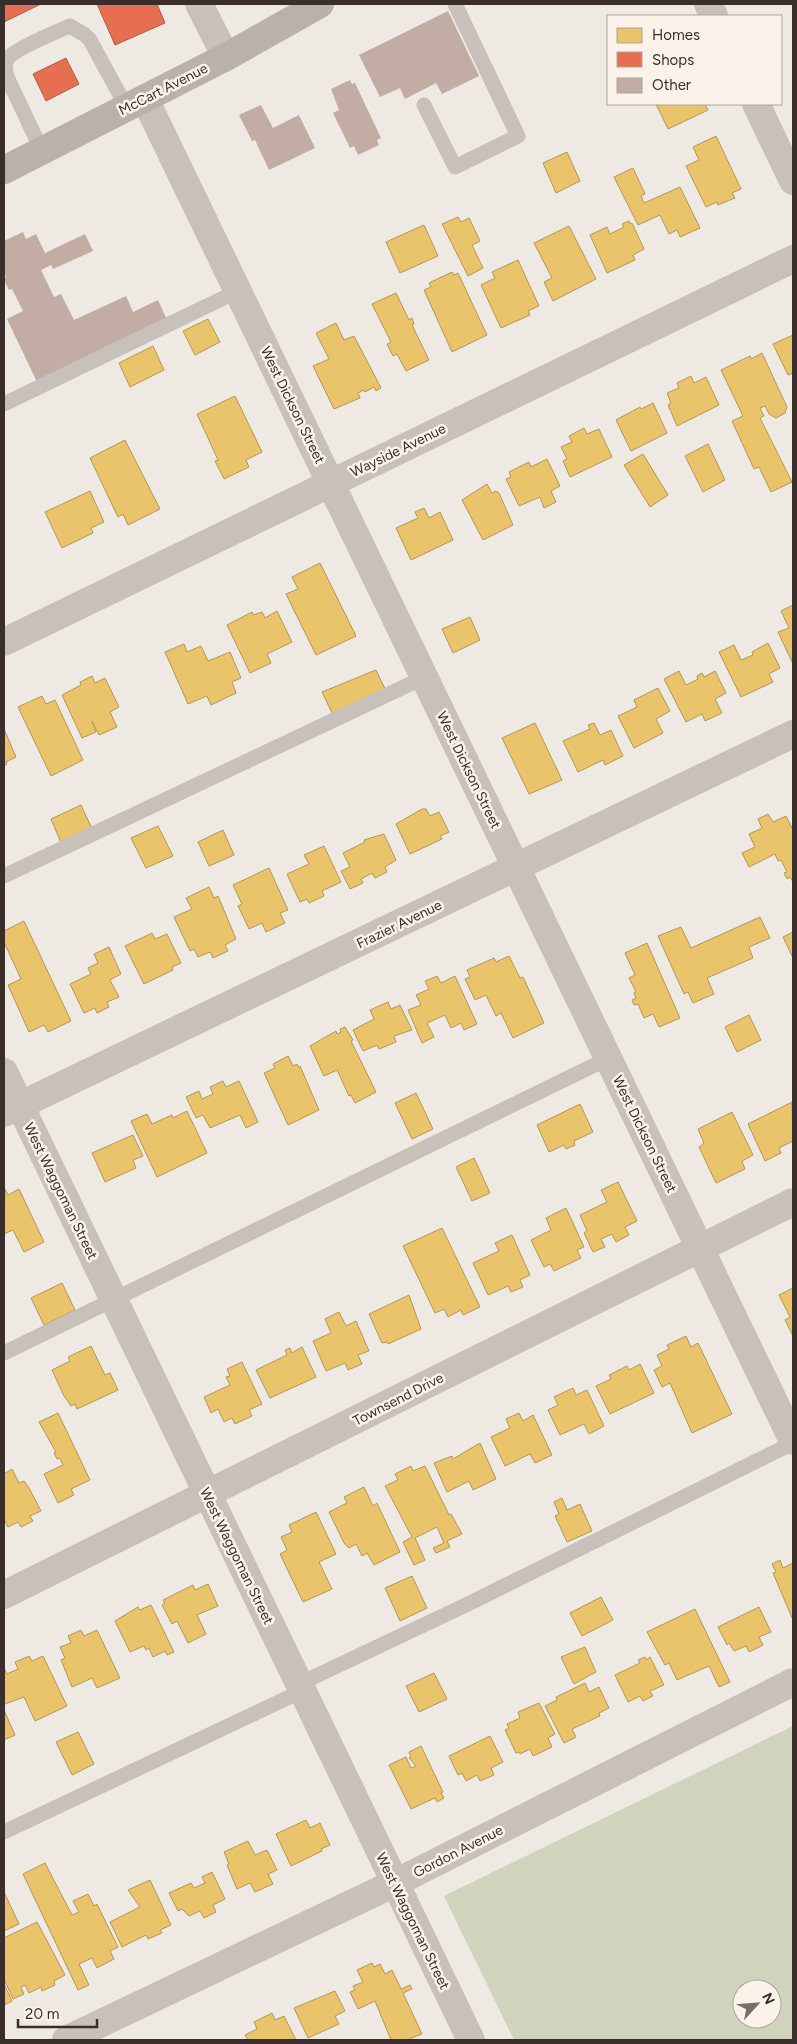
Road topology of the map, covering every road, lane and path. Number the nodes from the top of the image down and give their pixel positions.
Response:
1 (199, 4) edge
2 (320, 4) edge
3 (455, 4) edge
4 (226, 57) junction
5 (136, 103) junction
6 (424, 105) dead end
7 (756, 105) edge
8 (42, 151) junction
9 (4, 170) edge
10 (793, 181) edge
11 (793, 259) edge
12 (238, 291) junction
13 (4, 404) edge
14 (331, 483) junction
15 (4, 642) edge
16 (425, 677) junction
17 (793, 734) edge
18 (516, 867) junction
19 (4, 876) edge
20 (608, 1058) junction
21 (4, 1072) edge
22 (12, 1110) edge
23 (793, 1202) edge
24 (700, 1247) junction
25 (114, 1300) junction
26 (4, 1353) edge
27 (793, 1442) edge
28 (208, 1495) junction
29 (4, 1595) edge
30 (793, 1682) edge
31 (301, 1688) junction
32 (4, 1832) edge
33 (395, 1883) junction
34 (66, 2040) edge
35 (471, 2040) edge

1 - 4 street
2 - 4 main road, McCart Avenue
3 - 6 lane
4 - 5 main road, McCart Avenue
5 - 8 main road, McCart Avenue
5 - 8 lane
5 - 12 street, West Dickson Street
7 - 10 street
8 - 9 main road, McCart Avenue
11 - 14 street, Wayside Avenue
12 - 13 lane
12 - 14 street, West Dickson Street
14 - 15 street, Wayside Avenue
14 - 16 street, West Dickson Street
16 - 18 street, West Dickson Street
16 - 19 lane
17 - 18 street, Frazier Avenue
18 - 20 street, West Dickson Street
18 - 22 street, Frazier Avenue
20 - 24 street, West Dickson Street
20 - 25 lane
21 - 22 street, West Waggoman Street
22 - 25 street, West Waggoman Street
23 - 24 street, Townsend Drive
24 - 27 street, West Dickson Street
24 - 28 street, Townsend Drive
25 - 26 lane
25 - 28 street, West Waggoman Street
27 - 31 lane
28 - 29 street, Townsend Drive
28 - 31 street, West Waggoman Street
30 - 33 street, Gordon Avenue
31 - 32 lane
31 - 33 street, West Waggoman Street
33 - 34 street, Gordon Avenue
33 - 35 street, West Waggoman Street

